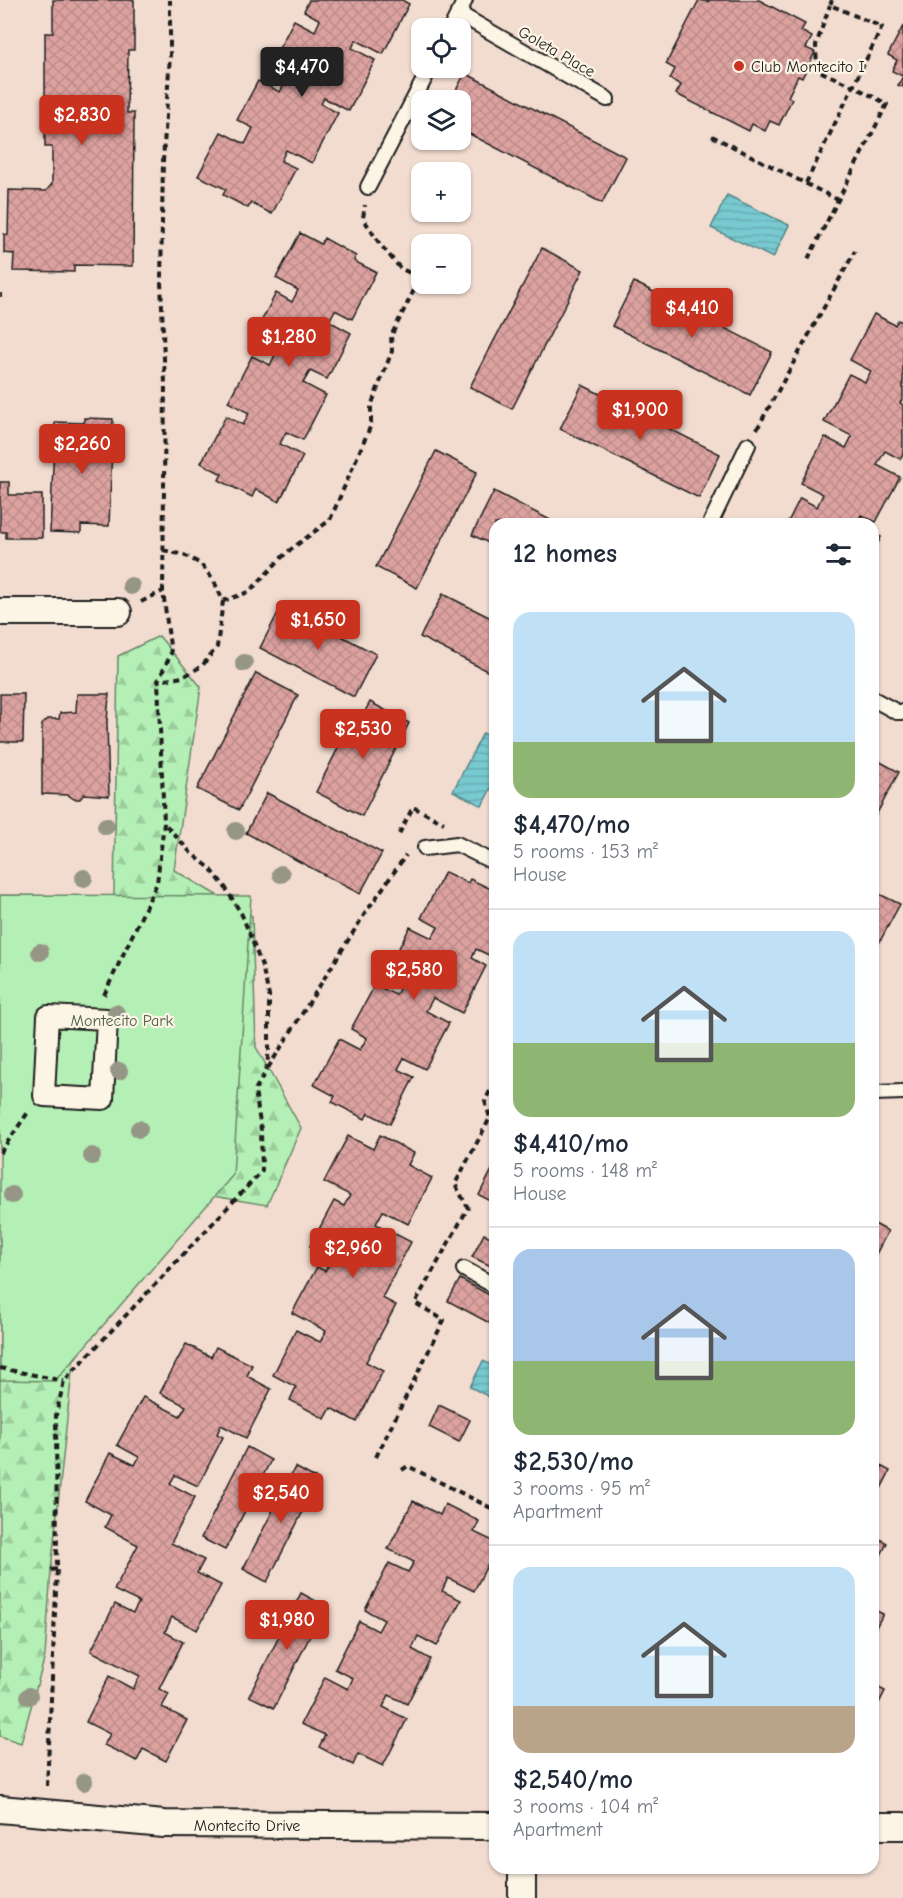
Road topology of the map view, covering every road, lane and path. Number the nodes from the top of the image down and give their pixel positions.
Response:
1 (170, 0) edge
2 (465, 0) edge
3 (831, 2) edge
4 (459, 13) junction
5 (456, 18) edge
6 (425, 78) edge
7 (853, 86) junction
8 (607, 99) dead end
9 (712, 136) dead end
10 (806, 183) junction
11 (368, 188) joint
12 (838, 200) junction
13 (855, 251) dead end
14 (808, 260) dead end
15 (748, 445) joint
16 (713, 518) edge
17 (163, 550) junction
18 (223, 601) junction
19 (0, 612) edge
20 (118, 612) dead end
21 (158, 681) junction
22 (879, 702) edge
23 (903, 712) edge
24 (164, 823) junction
25 (425, 848) joint
26 (489, 860) edge
27 (94, 1018) junction
28 (267, 1071) junction
29 (903, 1092) edge
30 (489, 1093) edge
31 (879, 1093) edge
32 (44, 1096) junction
33 (489, 1115) edge
34 (489, 1120) edge
35 (0, 1153) edge
36 (464, 1269) dead end
37 (489, 1283) edge
38 (0, 1368) edge
39 (64, 1381) junction
40 (376, 1457) dead end
41 (402, 1470) dead end
42 (489, 1507) edge
43 (57, 1569) junction
44 (51, 1570) dead end
45 (47, 1786) dead end
46 (0, 1809) edge
47 (489, 1826) edge
48 (879, 1826) edge
49 (903, 1826) edge
50 (522, 1874) edge
51 (522, 1898) edge

1 - 17 path
2 - 4 lane
3 - 7 path
3 - 7 path
4 - 5 lane
4 - 8 lane, Goleta Place
6 - 11 lane
7 - 10 path
7 - 12 path
9 - 10 path
10 - 12 path
11 - 18 path
12 - 14 path
13 - 15 path
15 - 16 lane
17 - 18 path
17 - 21 path
18 - 21 path
19 - 20 street
21 - 24 path
22 - 23 lane
24 - 27 path
24 - 28 path
25 - 26 lane
25 - 28 path
27 - 32 street
27 - 32 street
28 - 39 path
29 - 31 lane
30 - 33 path
32 - 35 path
34 - 40 path
36 - 37 lane
38 - 39 path
39 - 43 path
41 - 42 path
43 - 44 path
43 - 45 path
46 - 47 street, Montecito Drive
48 - 49 street
50 - 51 street

